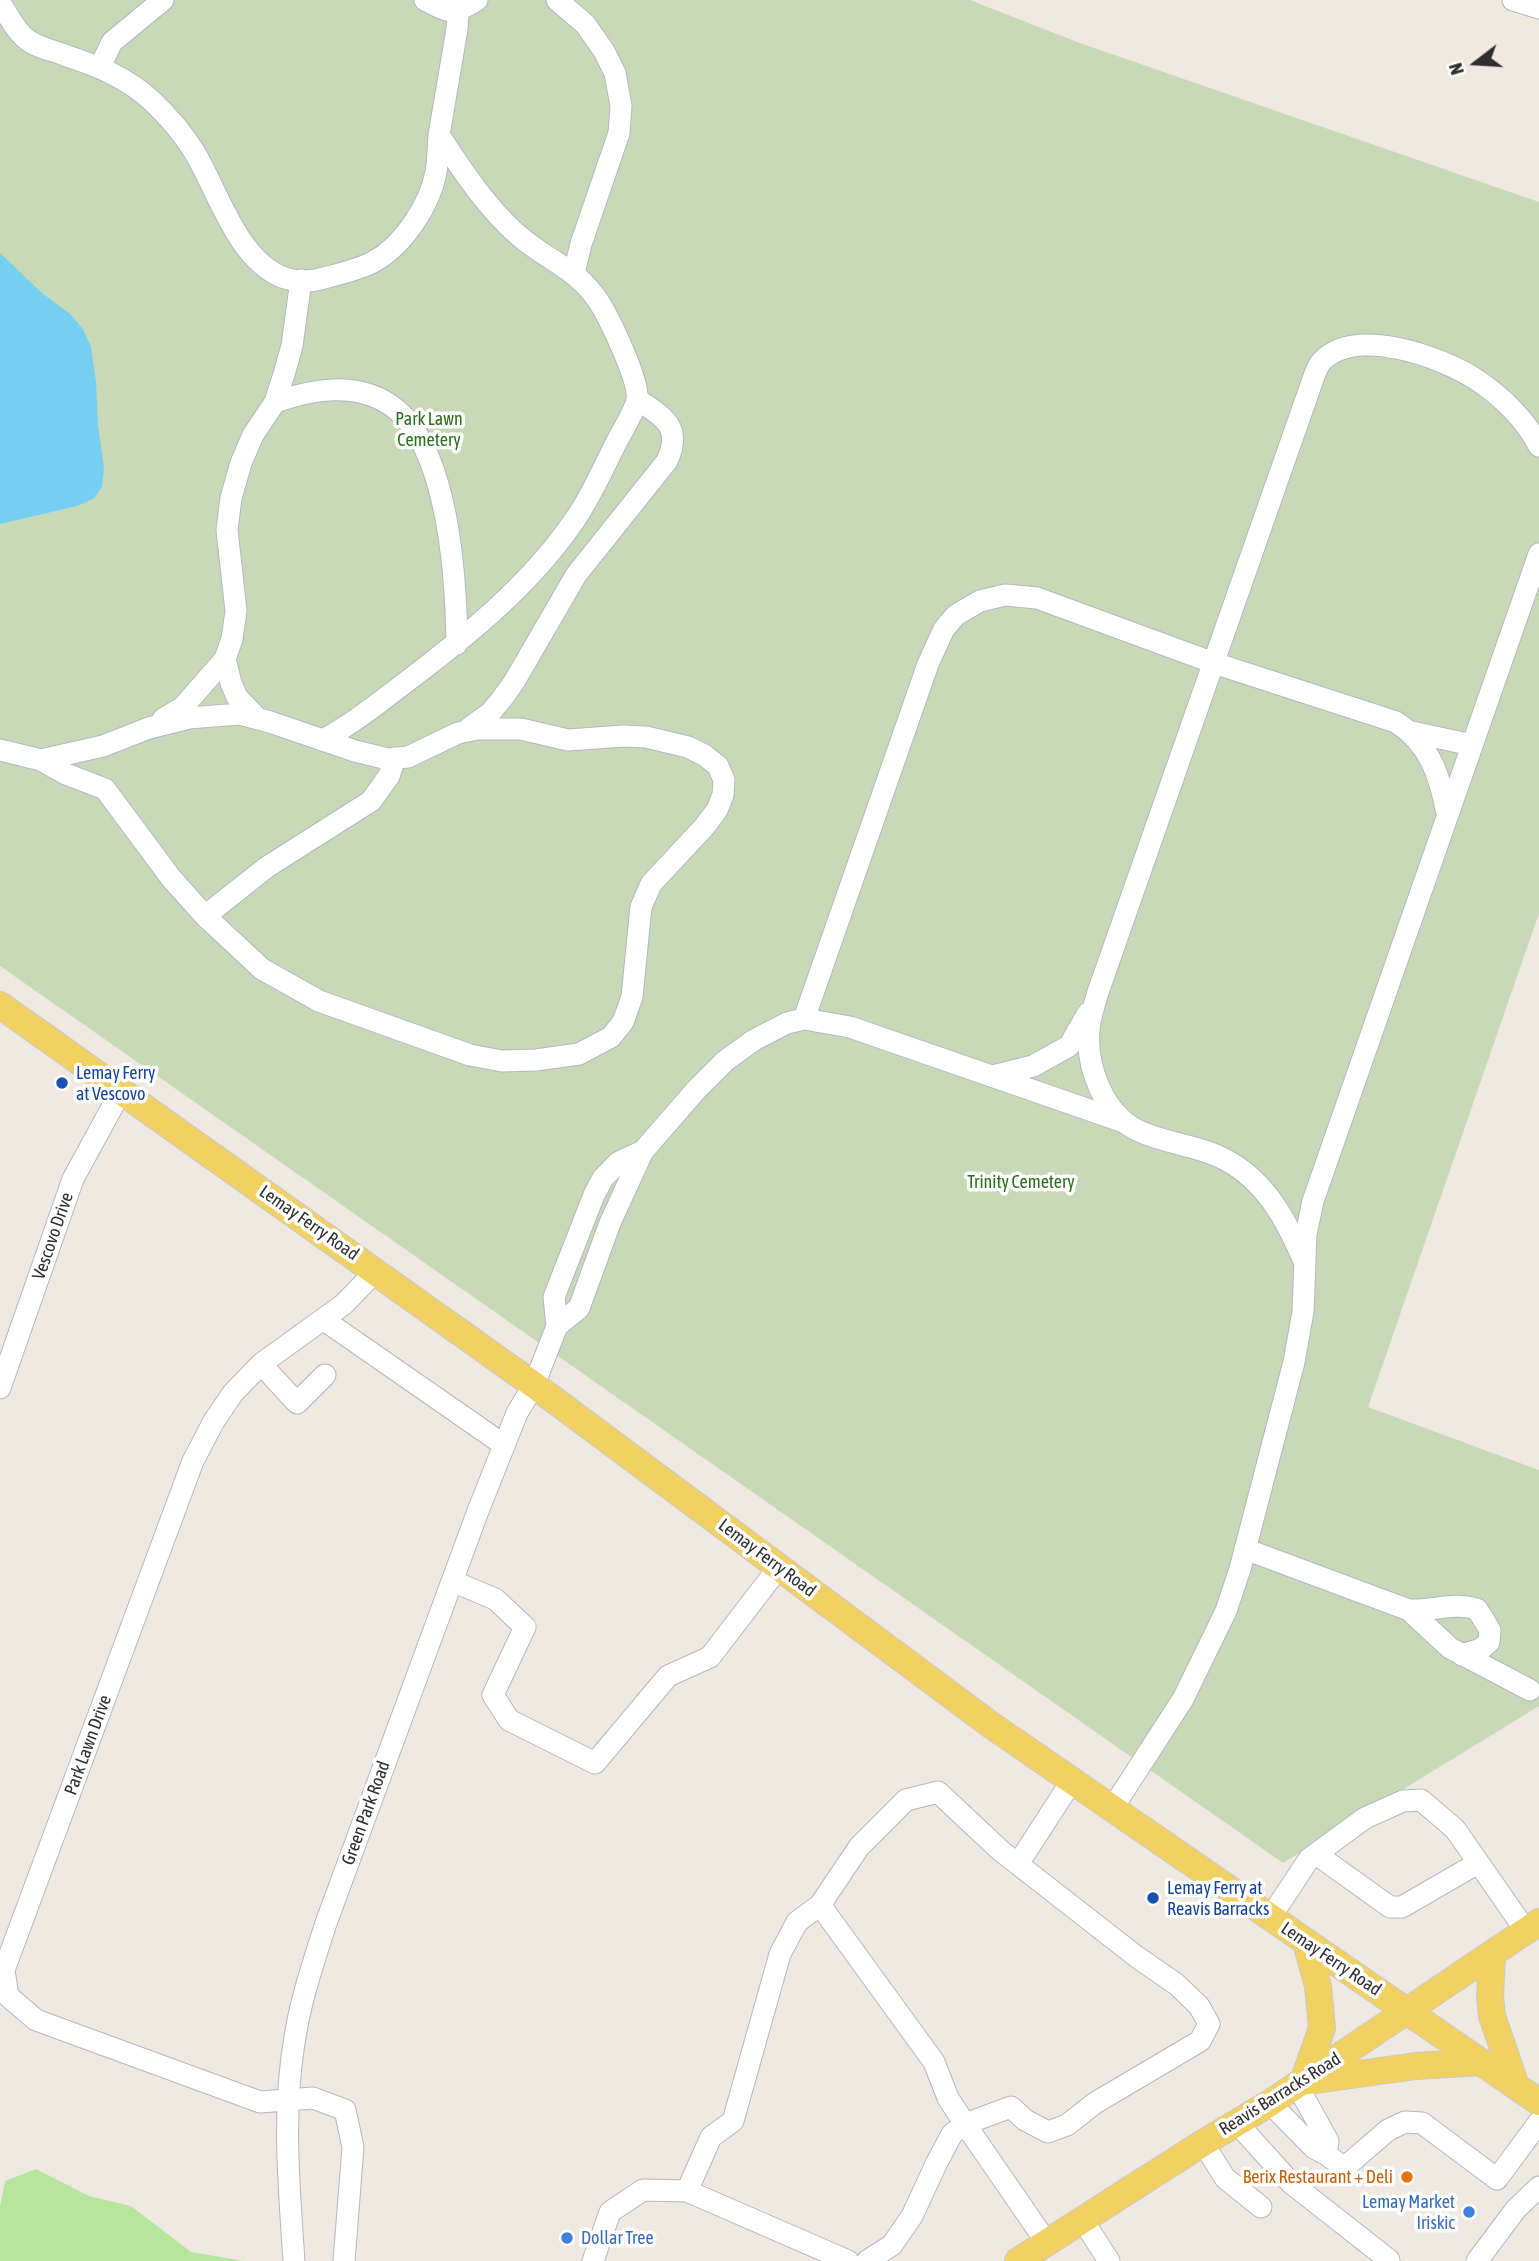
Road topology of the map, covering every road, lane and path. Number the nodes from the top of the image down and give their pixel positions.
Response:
1 (163, 0) edge
2 (425, 0) edge
3 (477, 0) edge
4 (557, 0) edge
5 (1513, 0) edge
6 (0, 2) edge
7 (459, 6) edge
8 (1539, 8) edge
9 (100, 67) junction
10 (439, 135) junction
11 (574, 273) junction
12 (301, 280) junction
13 (637, 399) junction
14 (275, 401) junction
15 (1539, 446) edge
16 (1539, 554) edge
17 (457, 644) junction
18 (225, 659) junction
19 (1214, 663) junction
20 (257, 718) junction
21 (149, 728) junction
22 (464, 731) junction
23 (1412, 732) junction
24 (323, 740) junction
25 (1472, 745) junction
26 (0, 750) edge
27 (395, 758) junction
28 (41, 760) junction
29 (1447, 816) junction
30 (205, 916) junction
31 (1097, 995) junction
32 (0, 1005) edge
33 (804, 1019) junction
34 (993, 1076) junction
35 (121, 1091) junction
36 (1125, 1122) junction
37 (1304, 1261) junction
38 (376, 1271) junction
39 (324, 1320) junction
40 (261, 1364) junction
41 (325, 1375) dead end
42 (534, 1385) junction
43 (0, 1388) edge
44 (504, 1446) junction
45 (1245, 1549) junction
46 (779, 1567) junction
47 (452, 1581) junction
48 (1409, 1610) junction
49 (1462, 1654) junction
50 (1530, 1690) dead end
51 (1072, 1782) junction
52 (1112, 1809) junction
53 (1316, 1854) junction
54 (1478, 1863) junction
55 (1018, 1864) junction
56 (820, 1905) junction
57 (1270, 1918) junction
58 (1532, 1927) edge
59 (1306, 1942) junction
60 (1492, 1955) junction
61 (1408, 2012) junction
62 (1480, 2062) junction
63 (1300, 2083) junction
64 (1516, 2087) junction
65 (289, 2101) junction
66 (1539, 2102) edge
67 (1270, 2103) junction
68 (1539, 2122) edge
69 (1237, 2123) junction
70 (965, 2124) junction
71 (1203, 2143) junction
72 (1326, 2154) junction
73 (1539, 2187) edge
74 (687, 2191) junction
75 (1261, 2207) dead end
76 (1082, 2219) junction
77 (1046, 2243) junction
78 (1389, 2260) edge
79 (293, 2261) edge
80 (344, 2261) edge
81 (593, 2261) edge
82 (848, 2261) edge
83 (867, 2261) edge
84 (1018, 2261) edge
85 (1109, 2261) edge
86 (1477, 2261) edge

1 - 9 street
2 - 7 street
3 - 7 street
4 - 11 street
5 - 8 street
6 - 9 street
7 - 10 street
9 - 12 street
10 - 11 street
10 - 12 street
11 - 13 street
12 - 14 street
13 - 17 street
13 - 22 street
14 - 17 street
14 - 18 street
15 - 19 street
16 - 25 street
17 - 24 street
18 - 20 street
18 - 21 street
19 - 23 street
19 - 31 street
19 - 33 street
20 - 21 street
20 - 24 street
21 - 28 street
22 - 27 street
22 - 30 street
23 - 25 street
23 - 29 street
24 - 27 street
25 - 29 street
26 - 28 street
27 - 30 street
28 - 30 street
29 - 37 street
31 - 34 street
31 - 36 street
32 - 35 main road, Lemay Ferry Road
33 - 34 street
33 - 42 street, Green Park Road
34 - 36 street
35 - 38 main road, Lemay Ferry Road
35 - 43 street, Vescovo Drive
36 - 37 street
37 - 45 street
38 - 39 street, Park Lawn Drive
38 - 42 main road, Lemay Ferry Road
39 - 40 street, Park Lawn Drive
39 - 44 street
40 - 41 street
40 - 65 street, Park Lawn Drive
42 - 44 street, Green Park Road
42 - 46 main road, Lemay Ferry Road
44 - 47 street, Green Park Road
45 - 48 street
45 - 52 street
46 - 47 street
46 - 51 main road, Lemay Ferry Road
47 - 65 street, Green Park Road
48 - 49 street
48 - 49 street
49 - 50 street
51 - 52 main road, Lemay Ferry Road
51 - 55 street
52 - 57 main road, Lemay Ferry Road
53 - 54 street
53 - 54 street
53 - 57 street
54 - 58 street
55 - 56 street
55 - 70 street
56 - 70 street
56 - 74 street
57 - 59 main road, Lemay Ferry Road
58 - 60 main road, Reavis Barracks Road
59 - 61 main road, Lemay Ferry Road
59 - 63 main road
60 - 61 main road, Reavis Barracks Road
60 - 64 main road
61 - 62 main road, Lemay Ferry Road
61 - 63 main road, Reavis Barracks Road
62 - 63 main road
62 - 64 main road, Lemay Ferry Road
63 - 67 main road, Reavis Barracks Road
63 - 72 street
64 - 66 main road, Lemay Ferry Road
65 - 79 street, Green Park Road
65 - 80 street, Park Lawn Drive
67 - 69 main road, Reavis Barracks Road
67 - 72 street
68 - 72 street
69 - 71 main road, Reavis Barracks Road
69 - 78 street
70 - 77 street
70 - 83 street
71 - 75 street
71 - 76 main road, Reavis Barracks Road
73 - 86 street
74 - 81 street
74 - 82 street
76 - 77 main road, Reavis Barracks Road
76 - 85 street
77 - 84 main road, Reavis Barracks Road

